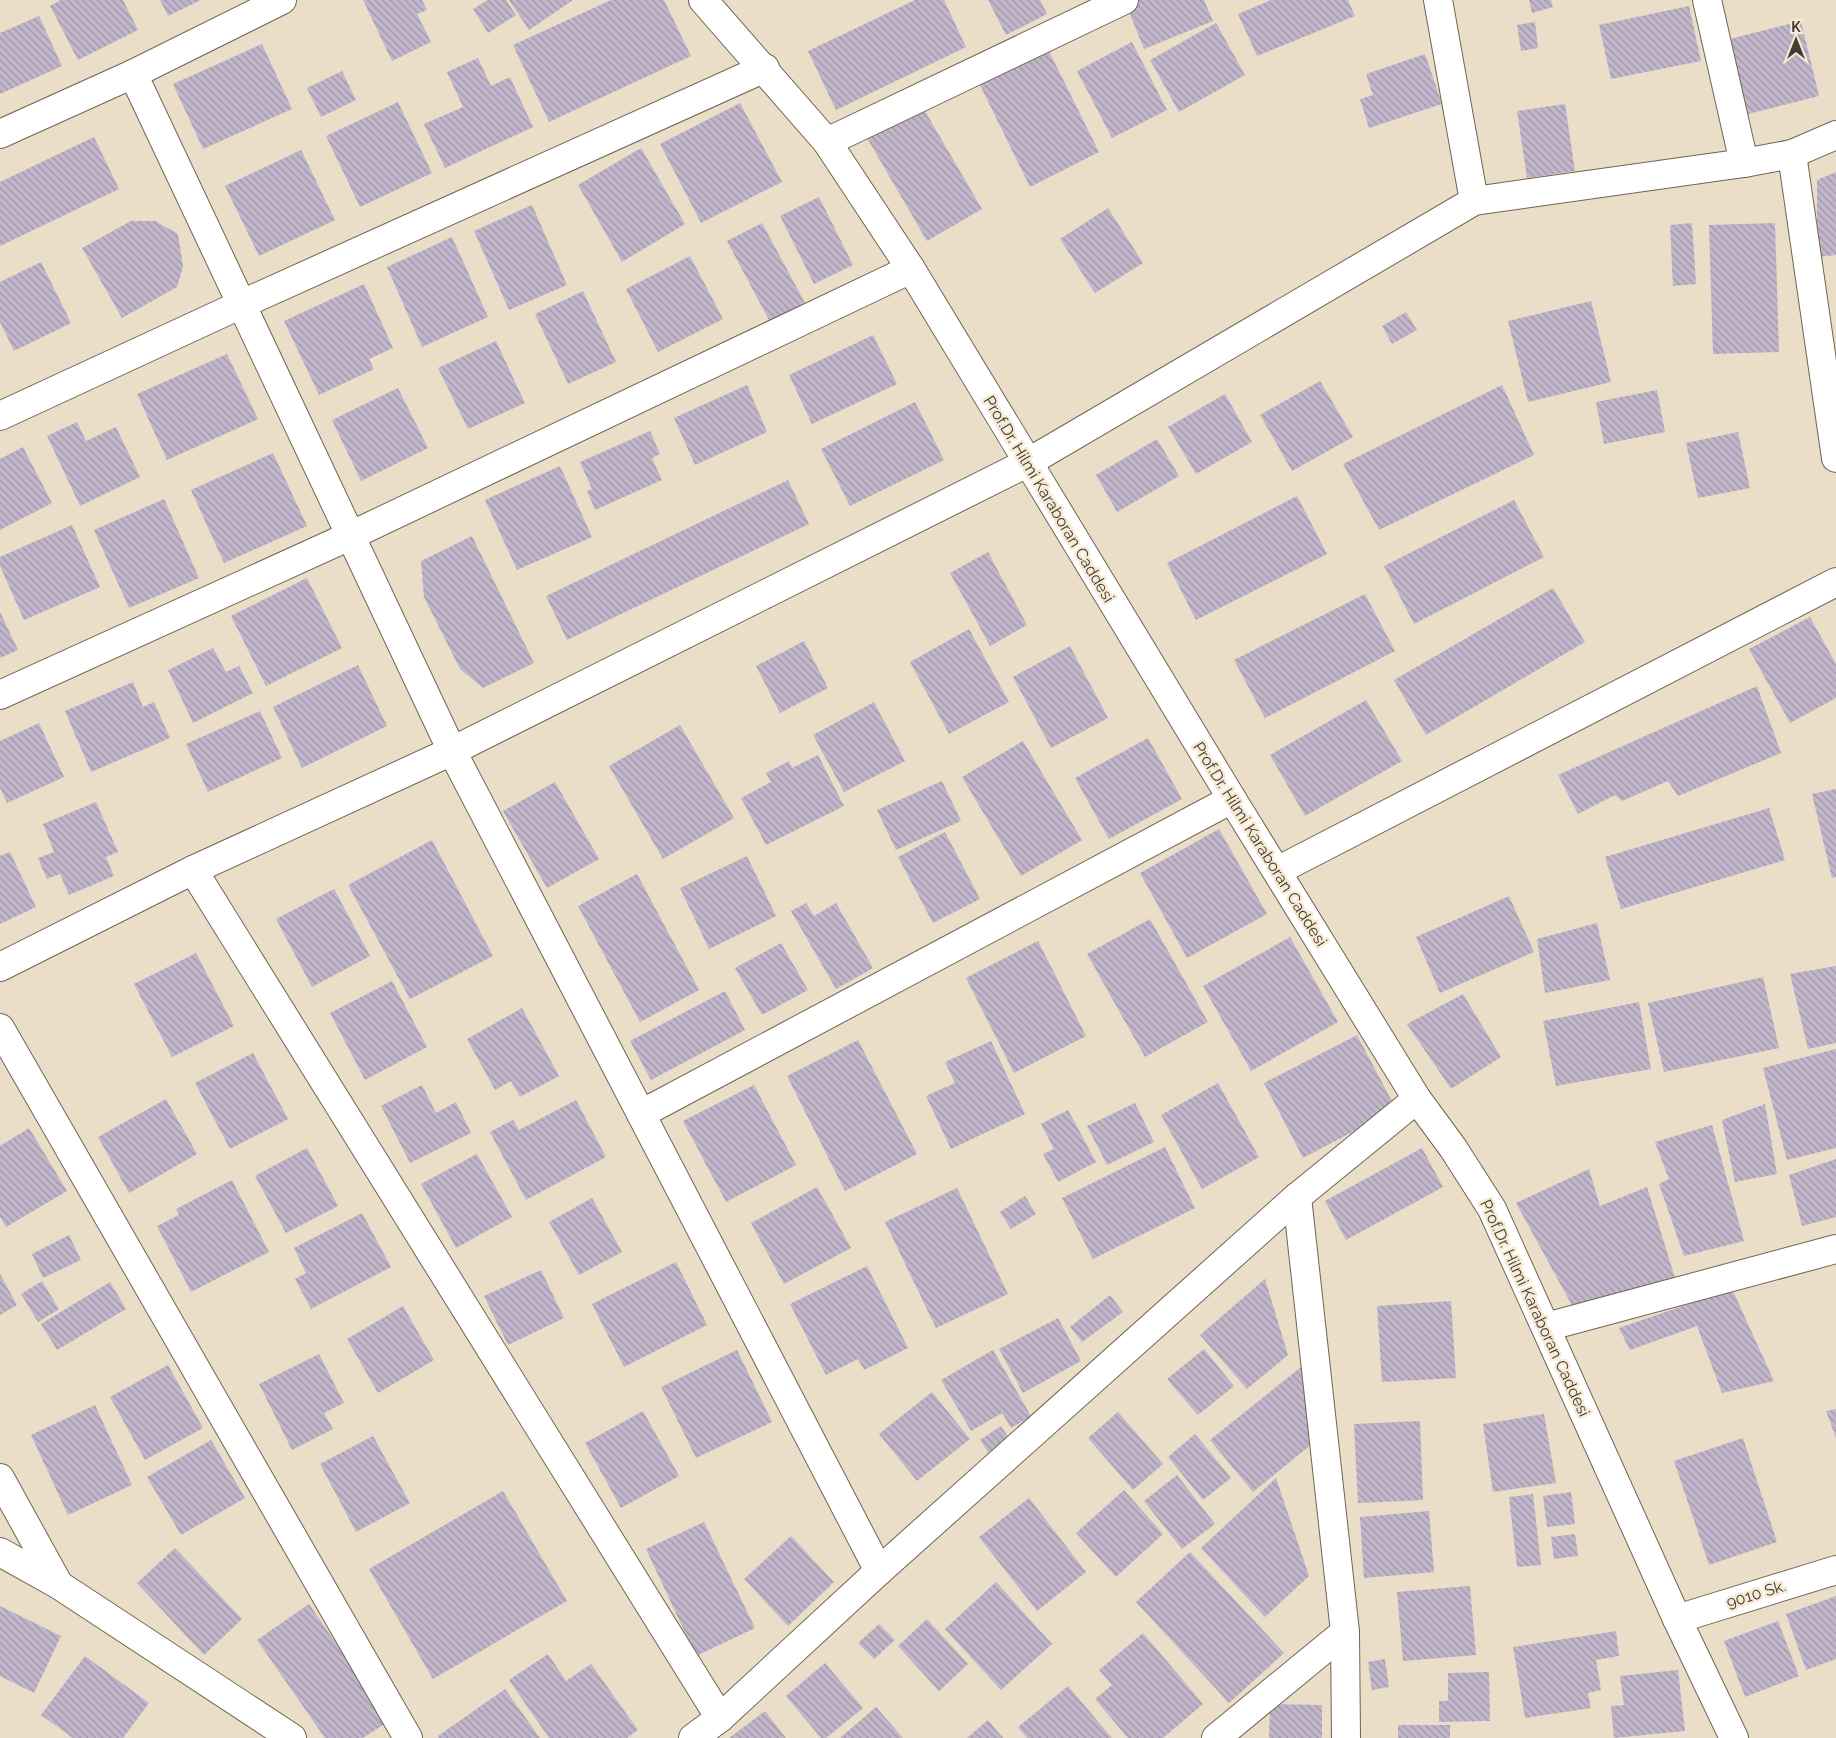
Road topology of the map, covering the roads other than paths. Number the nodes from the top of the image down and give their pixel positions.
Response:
1 (282, 0) edge
2 (704, 0) edge
3 (1124, 0) edge
4 (1438, 0) edge
5 (1707, 0) edge
6 (765, 68) junction
7 (133, 74) junction
8 (0, 134) edge
9 (1836, 135) edge
10 (827, 142) junction
11 (1792, 154) junction
12 (1744, 163) junction
13 (1474, 201) junction
14 (911, 269) junction
15 (242, 304) junction
16 (0, 416) edge
17 (1836, 458) edge
18 (1027, 464) junction
19 (352, 535) junction
20 (1836, 582) edge
21 (0, 695) edge
22 (452, 750) junction
23 (1232, 800) junction
24 (193, 870) junction
25 (1277, 871) junction
26 (0, 967) edge
27 (0, 1028) edge
28 (1417, 1099) junction
29 (641, 1114) junction
30 (1296, 1197) junction
31 (1836, 1249) edge
32 (1546, 1327) junction
33 (0, 1478) edge
34 (0, 1552) edge
35 (1836, 1570) edge
36 (879, 1571) junction
37 (58, 1585) junction
38 (1677, 1619) junction
39 (1345, 1632) junction
40 (720, 1718) junction
41 (292, 1738) edge
42 (408, 1738) edge
43 (693, 1738) edge
44 (1216, 1738) edge
45 (1346, 1738) edge
46 (1734, 1738) edge

1 - 7 street
2 - 6 street, Prof.Dr. Hilmi Karaboran Caddesi
3 - 10 street
4 - 13 street
5 - 12 street
6 - 10 street, Prof.Dr. Hilmi Karaboran Caddesi
6 - 15 street
7 - 8 street
7 - 15 street
9 - 11 street
10 - 14 street, Prof.Dr. Hilmi Karaboran Caddesi
11 - 12 street
11 - 17 street
12 - 13 street
13 - 18 street
14 - 18 street, Prof.Dr. Hilmi Karaboran Caddesi
14 - 19 street
15 - 16 street
15 - 19 street
18 - 22 street
18 - 23 street, Prof.Dr. Hilmi Karaboran Caddesi
19 - 21 street
19 - 22 street
20 - 25 street
22 - 24 street
22 - 29 street
23 - 25 street, Prof.Dr. Hilmi Karaboran Caddesi
23 - 29 street
24 - 26 street
24 - 40 street
25 - 28 street, Prof.Dr. Hilmi Karaboran Caddesi
27 - 42 street
28 - 30 street
28 - 32 street, Prof.Dr. Hilmi Karaboran Caddesi
29 - 36 street
30 - 36 street
30 - 39 street
31 - 32 street
32 - 38 street, Prof.Dr. Hilmi Karaboran Caddesi
33 - 37 street
34 - 37 street
35 - 38 street, 9010 Sk.
36 - 40 street
37 - 41 street
38 - 46 street, Prof.Dr. Hilmi Karaboran Caddesi
39 - 44 street
39 - 45 street
40 - 43 street

